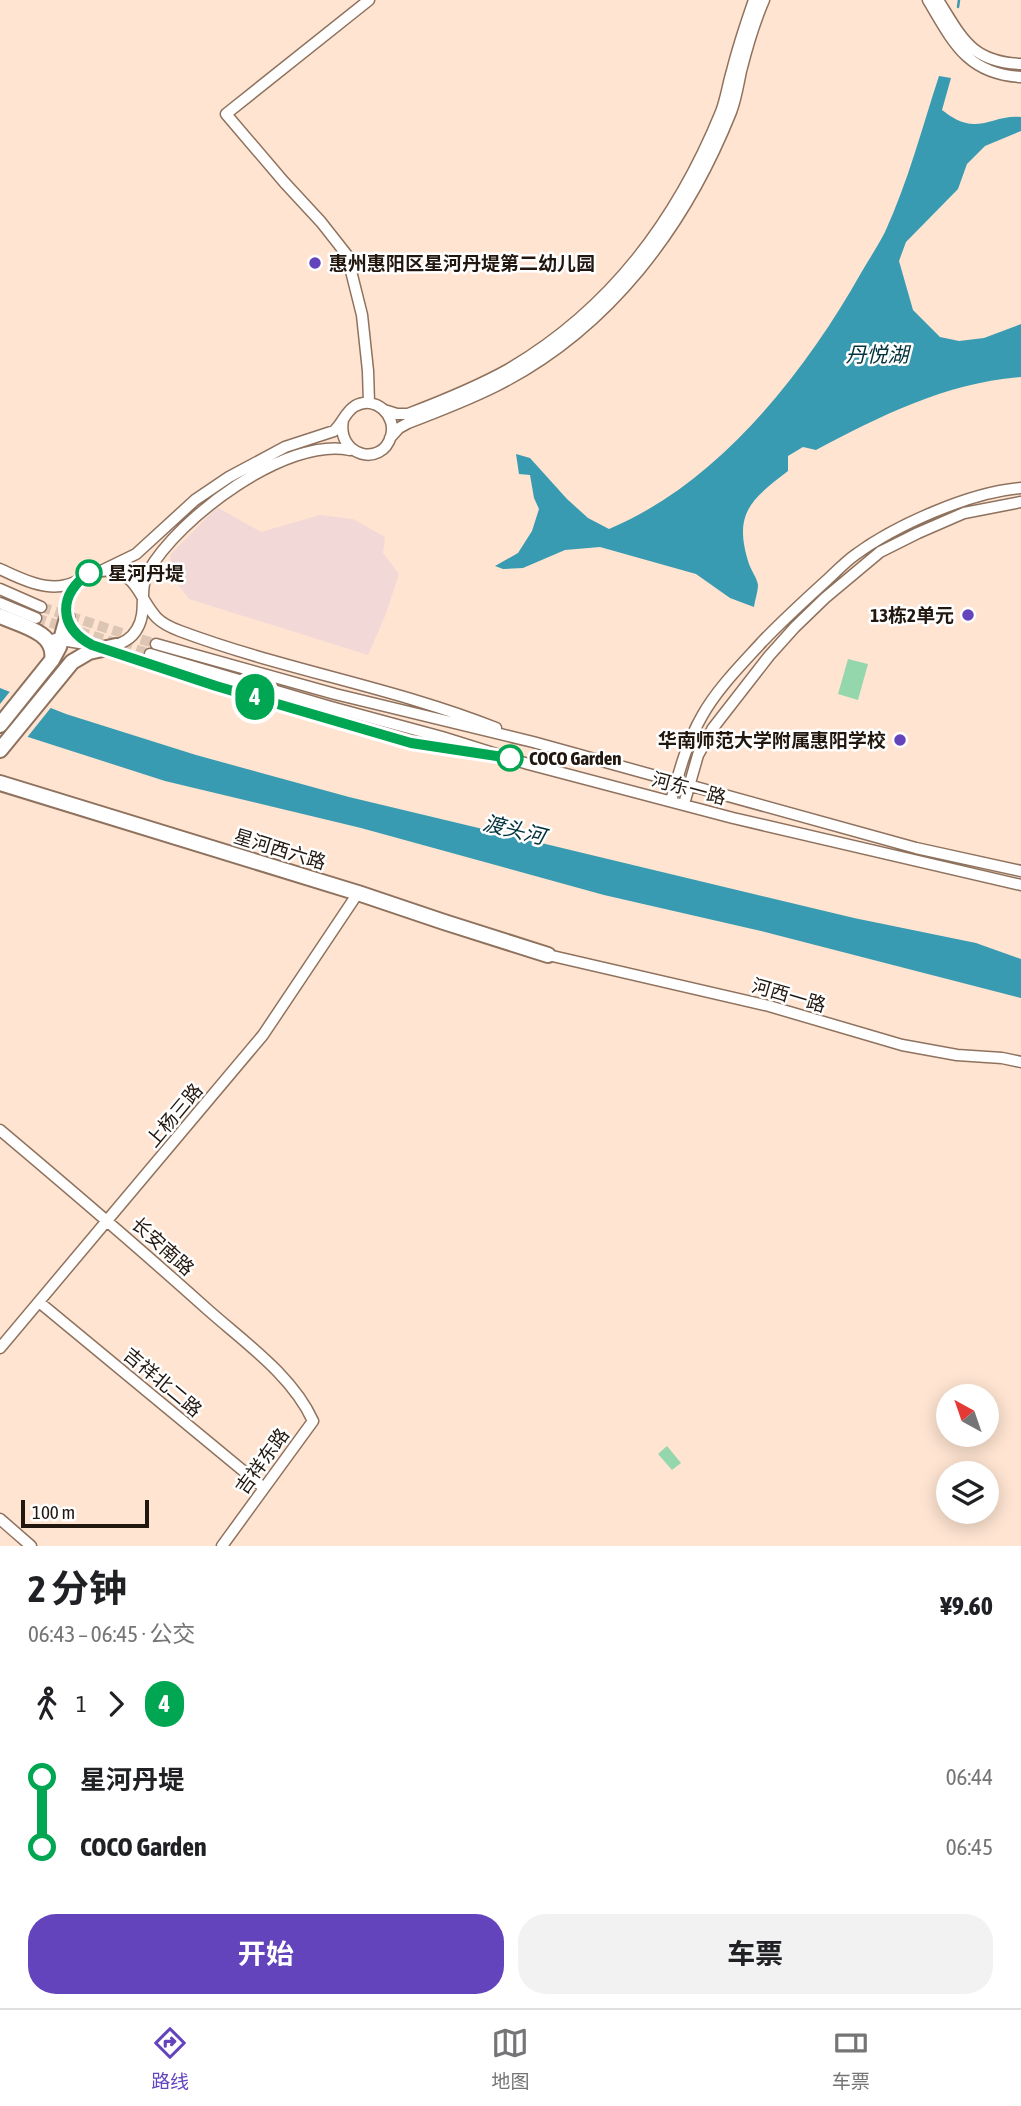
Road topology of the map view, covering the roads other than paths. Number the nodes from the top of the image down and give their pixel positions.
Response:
1 (369, 0) edge
2 (754, 0) edge
3 (764, 0) edge
4 (928, 0) edge
5 (938, 0) edge
6 (1021, 64) edge
7 (1021, 77) edge
8 (369, 403) junction
9 (384, 410) junction
10 (342, 420) junction
11 (390, 439) junction
12 (352, 450) junction
13 (1021, 488) edge
14 (1021, 502) edge
15 (0, 569) edge
16 (102, 570) junction
17 (78, 581) junction
18 (0, 589) edge
19 (141, 597) junction
20 (0, 603) edge
21 (41, 607) tunnel mouth
22 (0, 616) edge
23 (67, 618) junction
24 (32, 623) junction
25 (61, 641) junction
26 (156, 644) tunnel mouth
27 (103, 647) junction
28 (150, 654) tunnel mouth
29 (51, 662) junction
30 (0, 724) edge
31 (533, 742) junction
32 (0, 750) edge
33 (510, 758) junction
34 (677, 781) junction
35 (0, 783) edge
36 (689, 784) junction
37 (671, 801) junction
38 (684, 804) junction
39 (1021, 871) edge
40 (1021, 885) edge
41 (358, 893) junction
42 (548, 955) joint
43 (1021, 1062) edge
44 (0, 1130) edge
45 (108, 1220) junction
46 (39, 1302) junction
47 (0, 1348) edge
48 (297, 1395) joint
49 (264, 1488) junction
50 (0, 1519) edge
51 (31, 1546) edge
52 (222, 1546) edge

1 - 8 street
2 - 9 street
3 - 11 street
4 - 7 street
5 - 6 street
8 - 9 street
8 - 10 street
9 - 11 street
10 - 12 street
10 - 16 street
11 - 12 street
12 - 19 street
13 - 34 street
14 - 36 street
15 - 17 street
16 - 17 street
16 - 19 street
17 - 23 street
18 - 21 street
19 - 27 street
19 - 31 street
20 - 24 street
22 - 24 street
23 - 25 street
23 - 27 street
24 - 25 street
24 - 29 street
25 - 27 street
25 - 29 street
26 - 31 street, 河东一路
27 - 32 street
27 - 33 street
28 - 33 street, 河东一路
29 - 30 street
31 - 34 street, 河东一路
33 - 37 street, 河东一路
34 - 36 street, 河东一路
34 - 37 street
35 - 41 street, 星河西六路
36 - 38 street
36 - 39 street, 河东一路
37 - 38 street, 河东一路
38 - 40 street, 河东一路
41 - 42 street, 星河西六路
41 - 45 street, 上杨三路
42 - 43 street, 河西一路
44 - 45 street, 长安南路
45 - 46 street, 上杨三路
45 - 48 street, 长安南路
46 - 47 street, 上杨三路
46 - 49 street, 吉祥北二路
48 - 49 street, 吉祥东路
49 - 52 street, 吉祥东路
50 - 51 street

